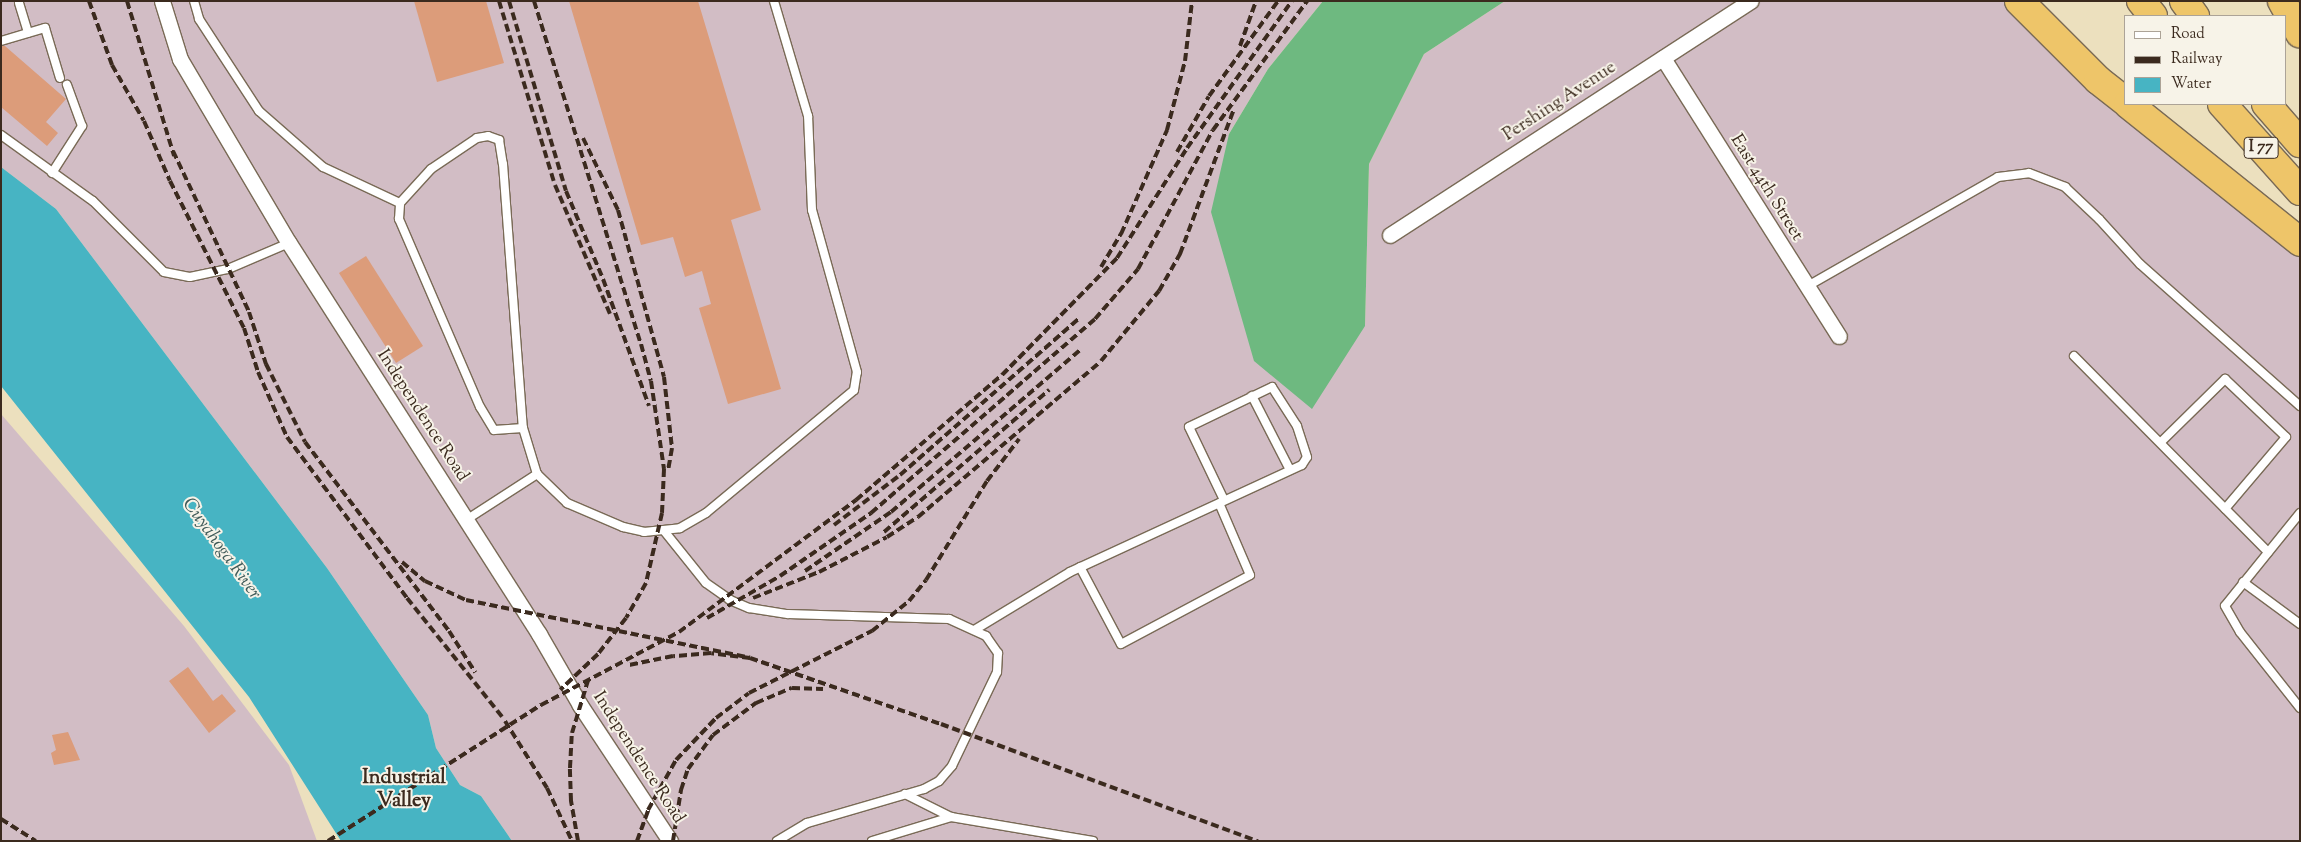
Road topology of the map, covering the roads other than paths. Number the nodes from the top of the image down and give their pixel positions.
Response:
1 (162, 1) edge
2 (194, 1) edge
3 (774, 1) edge
4 (1751, 1) edge
5 (2019, 1) edge
6 (2141, 1) edge
7 (2184, 1) edge
8 (2282, 1) edge
9 (19, 3) dead end
10 (2151, 15) edge
11 (2194, 15) edge
12 (28, 33) junction
13 (2300, 34) edge
14 (1, 41) edge
15 (1663, 58) junction
16 (60, 78) dead end
17 (67, 85) dead end
18 (2124, 100) edge
19 (2129, 105) edge
20 (2223, 105) edge
21 (2267, 105) edge
22 (1, 135) edge
23 (2300, 143) edge
24 (52, 173) junction
25 (2300, 191) edge
26 (400, 203) junction
27 (1390, 235) dead end
28 (2300, 242) edge
29 (289, 243) junction
30 (1806, 287) junction
31 (1839, 336) dead end
32 (2074, 356) dead end
33 (1252, 396) junction
34 (2300, 406) edge
35 (523, 428) junction
36 (2161, 442) junction
37 (1290, 470) junction
38 (537, 474) junction
39 (1221, 502) junction
40 (2225, 509) junction
41 (2300, 513) edge
42 (466, 520) junction
43 (665, 532) junction
44 (2268, 552) junction
45 (1080, 567) junction
46 (2243, 582) junction
47 (2300, 624) edge
48 (976, 629) junction
49 (2300, 708) edge
50 (905, 794) junction
51 (951, 817) junction
52 (670, 841) edge
53 (777, 841) edge
54 (872, 841) edge
55 (1093, 841) edge

1 - 29 street, Independence Road
2 - 26 lane
3 - 43 lane
4 - 15 street, Pershing Avenue
5 - 18 highway
6 - 10 highway
7 - 11 highway
8 - 13 highway
9 - 12 lane
12 - 14 lane
12 - 16 lane
15 - 27 street, Pershing Avenue
15 - 30 street, East 44th Street
17 - 24 lane
19 - 28 highway
20 - 25 highway, I 77
21 - 23 highway, I 77
22 - 24 lane
24 - 29 lane
26 - 35 lane
26 - 35 lane
29 - 42 street, Independence Road
30 - 31 street, East 44th Street
30 - 34 lane
32 - 36 lane
33 - 37 lane
33 - 37 lane
33 - 39 lane
35 - 38 lane
36 - 40 lane
36 - 40 lane
37 - 39 lane
38 - 42 lane
38 - 43 lane
39 - 45 lane
39 - 45 lane
40 - 44 lane
41 - 44 lane
42 - 52 street, Independence Road
43 - 48 lane
44 - 46 lane
45 - 48 lane
46 - 47 lane
46 - 49 lane
48 - 50 lane
50 - 51 lane
50 - 53 lane
51 - 54 lane
51 - 55 lane

